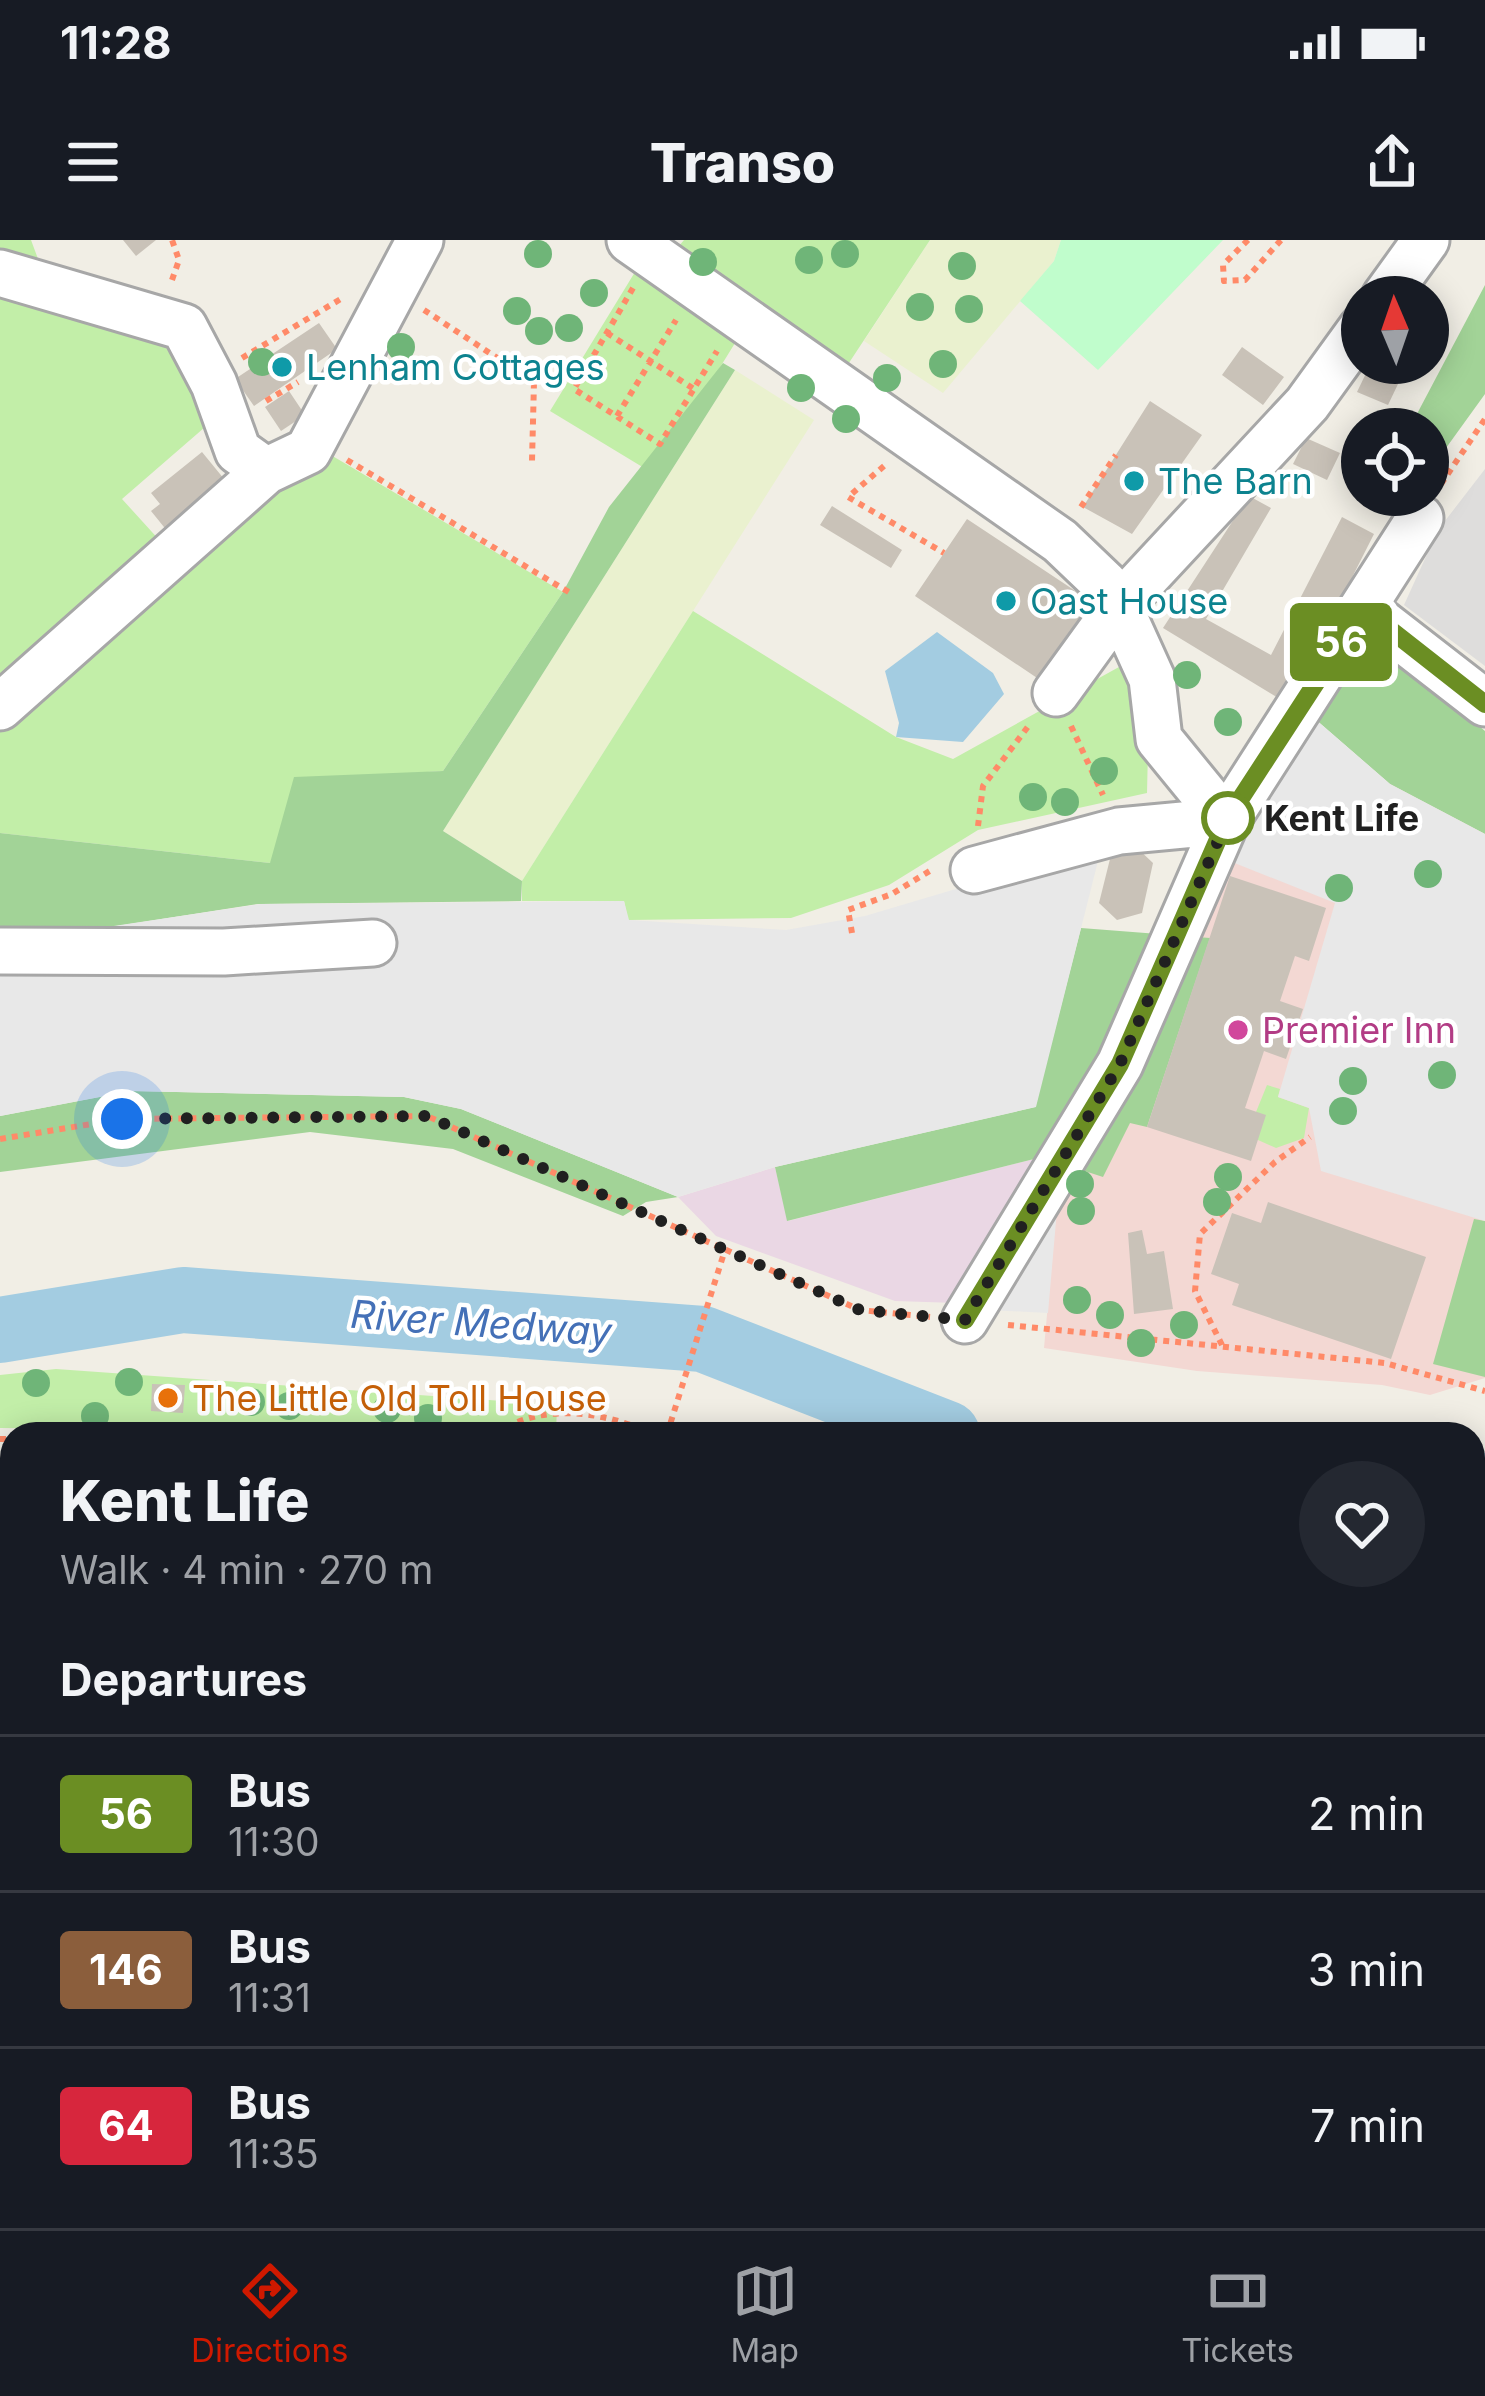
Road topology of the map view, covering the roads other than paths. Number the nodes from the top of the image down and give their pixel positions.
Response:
1 (1426, 240) edge
2 (641, 248) edge
3 (402, 268) edge
4 (0, 273) edge
5 (1400, 276) edge
6 (1341, 357) edge
7 (266, 471) junction
8 (1420, 518) road end
9 (1119, 606) junction
10 (1364, 609) junction
11 (1056, 693) road end
12 (1485, 704) edge
13 (0, 707) edge
14 (1226, 821) junction
15 (965, 858) road end
16 (373, 943) dead end
17 (0, 950) edge
18 (965, 1320) road end

1 - 5 street
2 - 9 street
3 - 7 street
4 - 7 street
6 - 9 street
7 - 13 street
8 - 10 street
9 - 11 street
9 - 14 street
10 - 12 street
10 - 14 street
14 - 15 street
14 - 18 street
16 - 17 street

